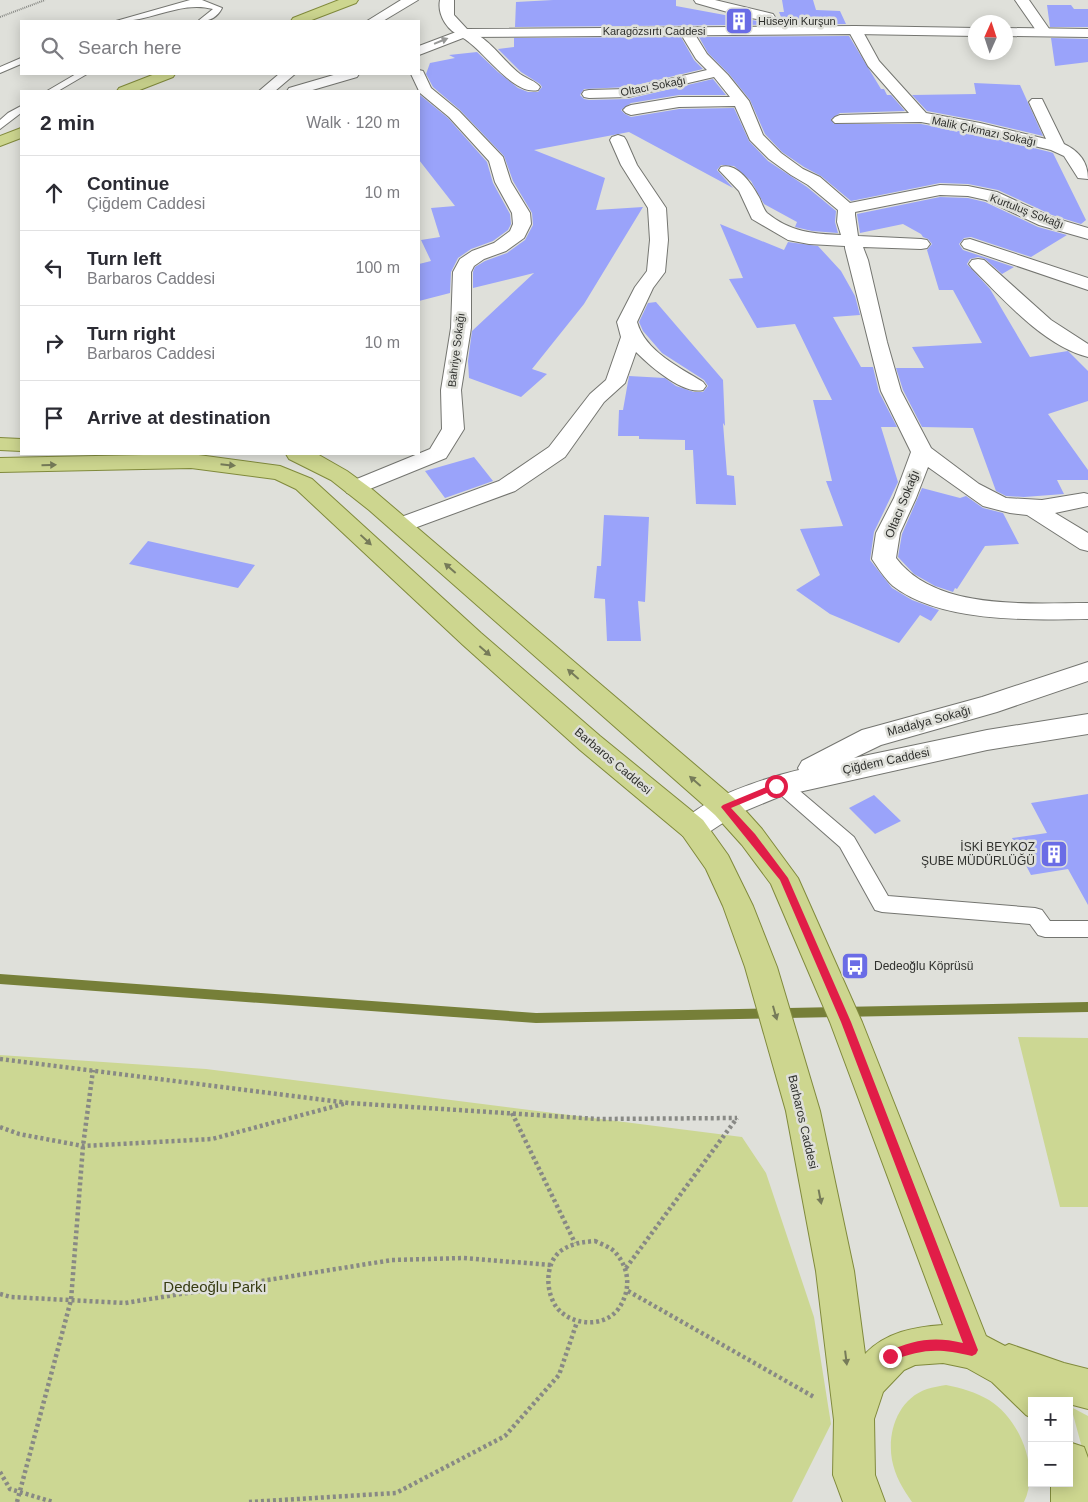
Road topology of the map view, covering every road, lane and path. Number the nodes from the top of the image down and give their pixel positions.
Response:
1 (45, 0) edge
2 (351, 0) edge
3 (411, 0) edge
4 (447, 0) edge
5 (701, 0) edge
6 (764, 0) edge
7 (1022, 0) edge
8 (768, 17) junction
9 (0, 18) edge
10 (124, 20) edge
11 (204, 20) edge
12 (301, 20) edge
13 (376, 20) edge
14 (780, 30) junction
15 (855, 30) junction
16 (686, 31) junction
17 (968, 32) edge
18 (1013, 32) edge
19 (464, 33) junction
20 (1046, 33) junction
21 (1088, 33) edge
22 (420, 54) edge
23 (20, 61) edge
24 (0, 70) edge
25 (717, 72) junction
26 (80, 75) edge
27 (165, 75) edge
28 (287, 75) edge
29 (349, 75) edge
30 (418, 75) edge
31 (533, 87) dead end
32 (54, 90) edge
33 (127, 90) edge
34 (267, 90) edge
35 (297, 90) edge
36 (589, 94) dead end
37 (741, 101) junction
38 (1037, 102) dead end
39 (20, 110) edge
40 (631, 110) dead end
41 (921, 117) junction
42 (840, 120) dead end
43 (0, 126) edge
44 (20, 133) edge
45 (618, 140) dead end
46 (0, 141) edge
47 (1057, 147) junction
48 (727, 170) dead end
49 (1084, 175) dead end
50 (846, 209) junction
51 (1088, 234) edge
52 (852, 241) junction
53 (921, 244) dead end
54 (970, 244) dead end
55 (978, 264) dead end
56 (1088, 284) edge
57 (631, 337) junction
58 (1088, 351) edge
59 (696, 386) dead end
60 (0, 444) edge
61 (20, 444) edge
62 (922, 452) junction
63 (301, 455) edge
64 (0, 465) edge
65 (355, 488) junction
66 (1084, 500) dead end
67 (1032, 508) junction
68 (401, 525) junction
69 (1088, 544) edge
70 (1088, 611) edge
71 (1088, 671) edge
72 (1088, 724) edge
73 (778, 786) junction
74 (726, 807) junction
75 (693, 828) junction
76 (1088, 929) edge
77 (0, 1059) edge
78 (93, 1070) junction
79 (350, 1103) junction
80 (512, 1113) junction
81 (0, 1127) edge
82 (83, 1146) junction
83 (575, 1243) junction
84 (551, 1265) junction
85 (626, 1268) junction
86 (628, 1291) junction
87 (0, 1294) edge
88 (71, 1300) junction
89 (577, 1322) junction
90 (972, 1350) junction
91 (1088, 1389) edge
92 (1036, 1397) edge
93 (854, 1420) junction
94 (0, 1472) edge
95 (1072, 1487) edge
96 (20, 1492) junction
97 (17, 1502) edge
98 (53, 1502) edge
99 (248, 1502) edge
100 (843, 1502) edge
101 (864, 1502) edge
102 (1072, 1502) edge

1 - 9 path
2 - 12 main road
3 - 13 street
4 - 19 street
5 - 8 street
6 - 8 street
7 - 20 street
8 - 14 street
10 - 11 lane
14 - 15 street, Karagözsırtı Caddesi
14 - 16 street, Karagözsırtı Caddesi
15 - 17 street, Karagözsırtı Caddesi
15 - 41 street, Malik Çıkmazı Sokağı
16 - 19 street, Karagözsırtı Caddesi
16 - 25 street
18 - 20 street
22 -> 19 street
19 - 31 street
20 - 21 street
23 - 24 lane
25 - 36 street, Oltacı Sokağı
25 - 37 street
26 - 32 lane
27 - 33 main road
28 - 34 street
29 - 35 street
30 - 65 street, Bahriye Sokağı
37 - 40 street
37 - 50 street
38 - 47 street
39 - 43 lane
41 - 42 street
41 - 47 street, Malik Çıkmazı Sokağı
44 - 46 main road
45 - 57 street
47 - 49 street, Malik Çıkmazı Sokağı
48 - 52 street
50 - 51 street, Kurtuluş Sokağı
50 - 52 street
52 - 53 street
52 - 62 street
54 - 56 street
55 - 58 street
57 - 59 street
57 - 68 street
60 - 61 main road
62 - 67 street
62 - 70 street, Oltacı Sokağı
63 - 65 main road
64 -> 75 main road, Barbaros Caddesi
65 - 68 main road
66 - 67 street
67 - 69 street
74 -> 68 main road
71 - 73 street, Madalya Sokağı
72 - 73 street, Çiğdem Caddesi
73 - 74 street, Çiğdem Caddesi
73 - 76 lane
74 - 75 street, Çiğdem Caddesi
74 - 90 main road
75 -> 93 main road, Barbaros Caddesi
77 - 78 path
78 - 79 path
78 - 82 path
79 - 80 path
79 - 82 path
80 - 83 path
80 - 85 path
81 - 82 path
82 - 88 path
83 - 84 path
83 - 85 path
84 - 88 path
84 - 89 path
85 - 86 path
86 - 89 path
86 - 93 path
87 - 88 path
88 - 96 path
89 - 99 path
90 - 91 main road
90 - 92 main road, Barbaros Caddesi
90 - 93 main road, Barbaros Caddesi
93 - 100 main road
93 - 101 main road, Barbaros Caddesi
94 - 96 path
95 - 102 main road
96 - 97 path
96 - 98 path

